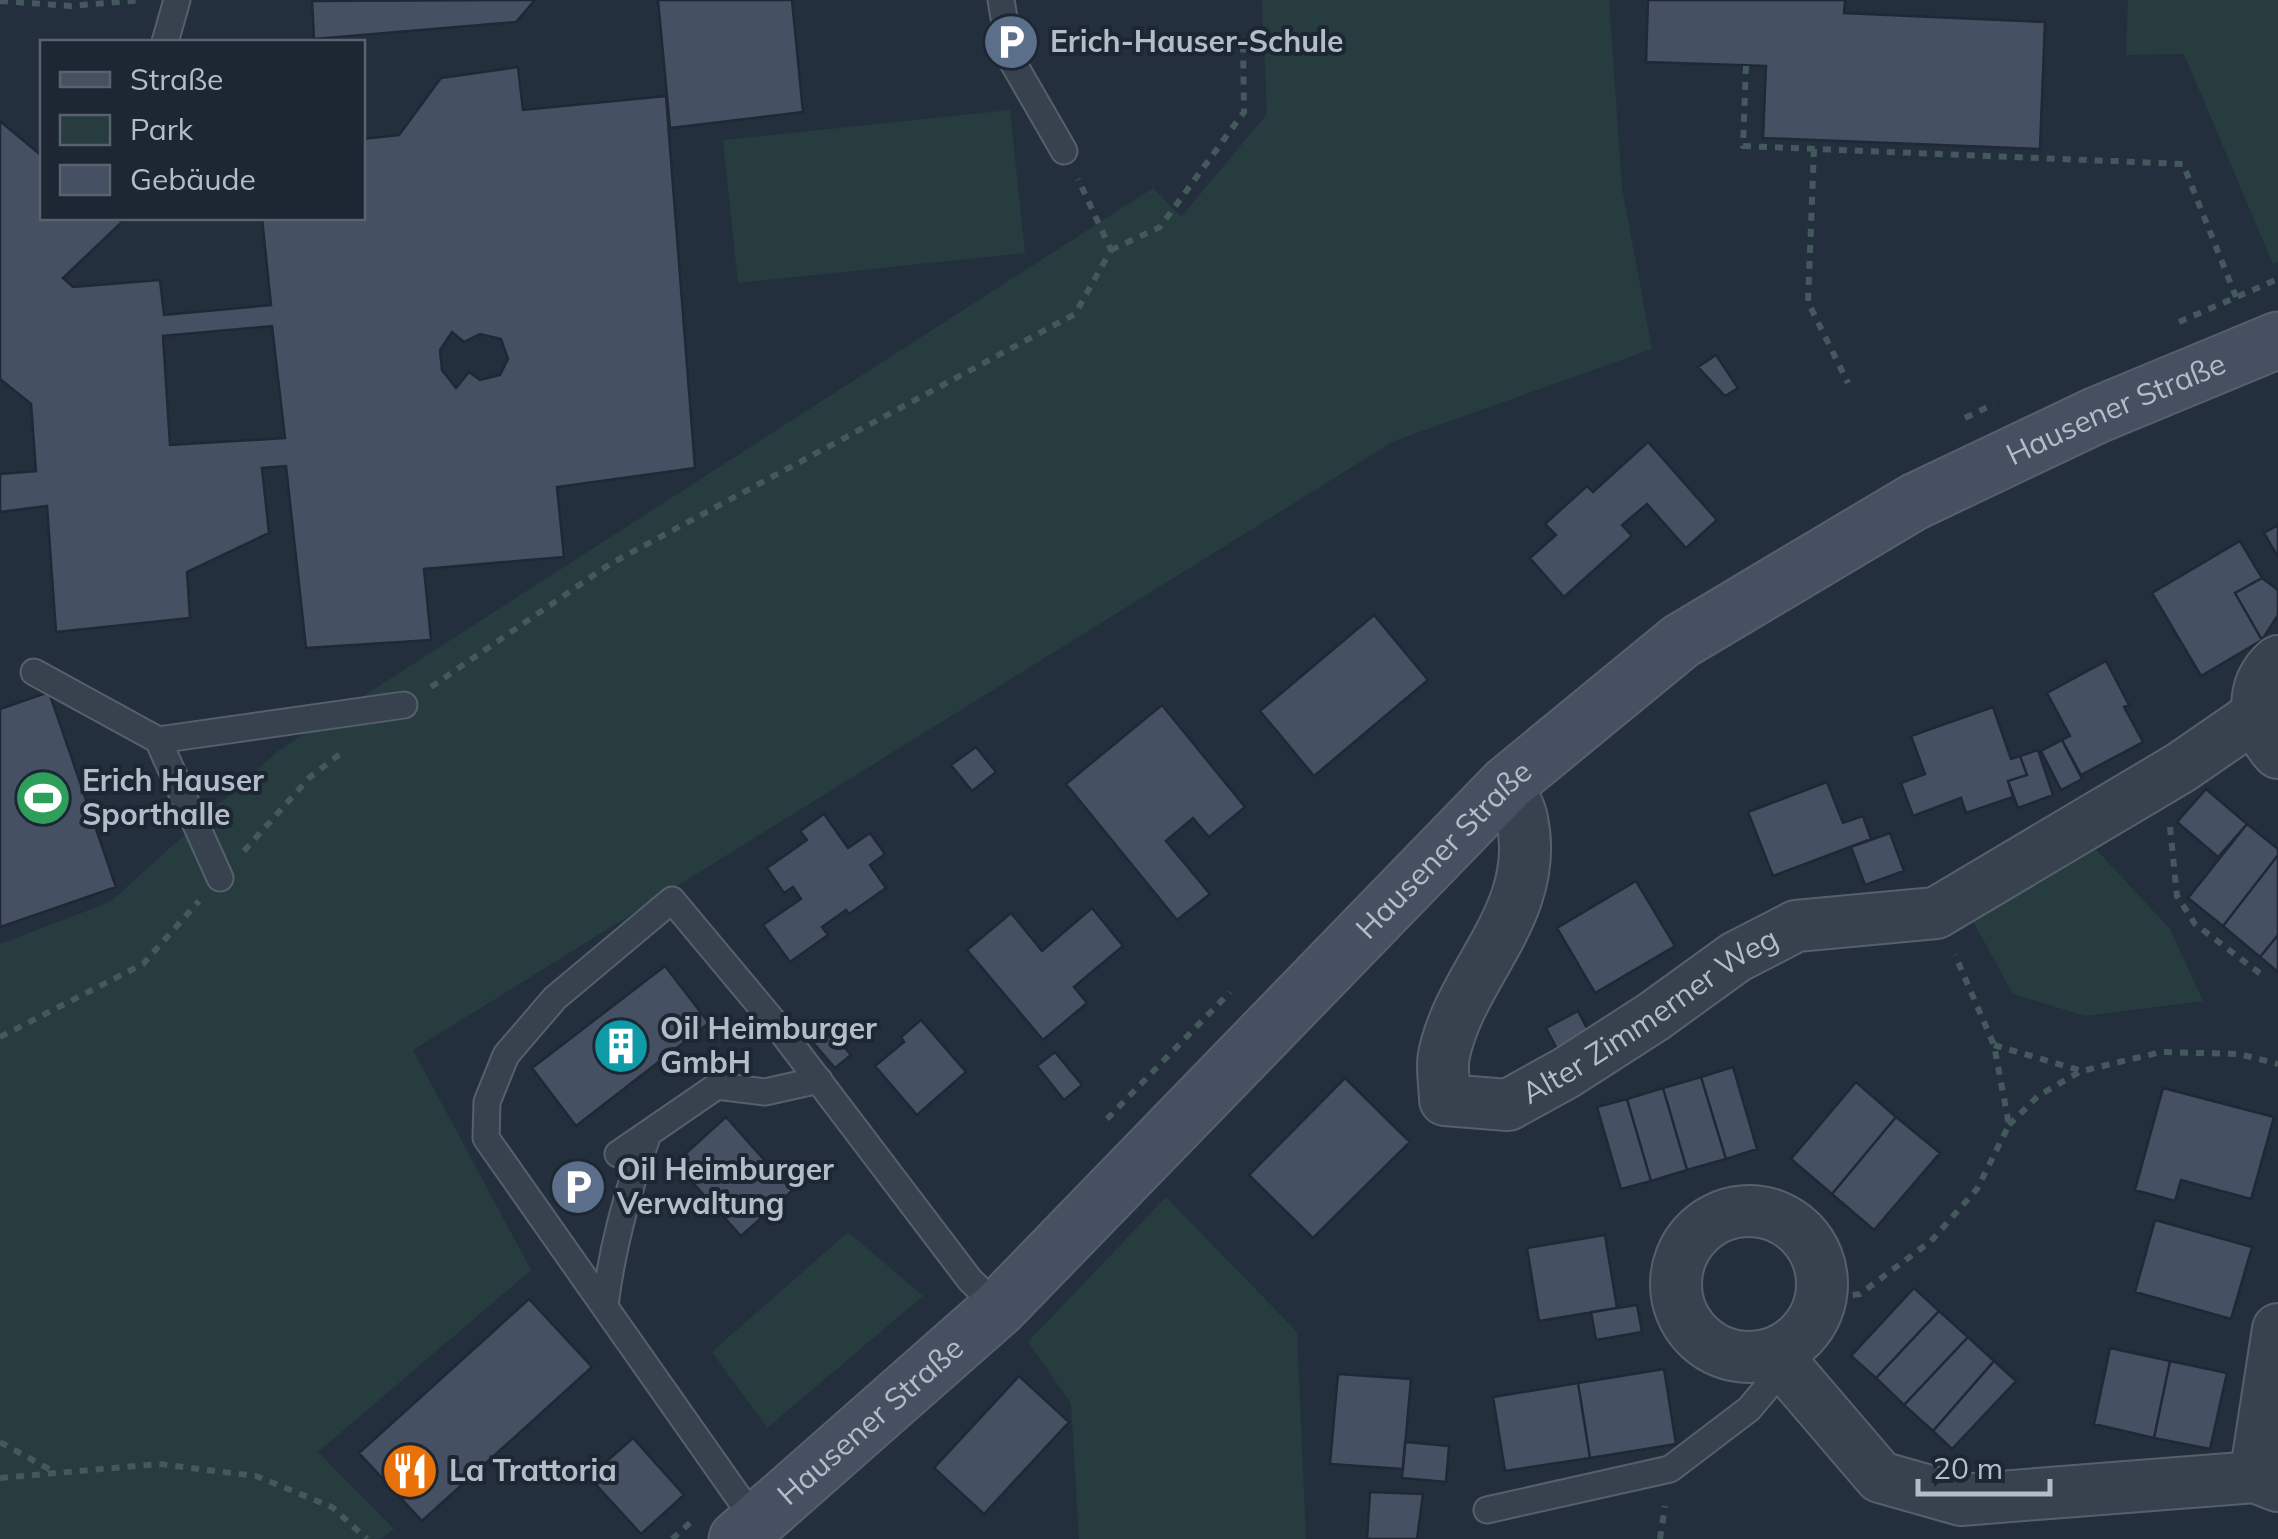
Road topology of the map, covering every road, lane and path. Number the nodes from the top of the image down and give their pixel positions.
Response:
1 (142, 0) edge
2 (176, 0) edge
3 (1001, 0) edge
4 (0, 1) edge
5 (166, 40) edge
6 (1244, 43) dead end
7 (1746, 66) dead end
8 (1814, 149) junction
9 (1064, 151) joint
10 (1111, 250) junction
11 (2236, 298) dead end
12 (2278, 340) edge
13 (1848, 383) dead end
14 (2278, 661) edge
15 (34, 672) dead end
16 (404, 705) junction
17 (2267, 734) edge
18 (158, 740) junction
19 (2168, 776) junction
20 (1507, 784) junction
21 (220, 878) junction
22 (1936, 912) junction
23 (2266, 978) dead end
24 (0, 1037) edge
25 (1994, 1045) junction
26 (2278, 1064) edge
27 (2082, 1071) junction
28 (819, 1080) junction
29 (2009, 1125) junction
30 (648, 1134) junction
31 (618, 1154) dead end
32 (1821, 1299) junction
33 (605, 1306) junction
34 (999, 1308) junction
35 (2278, 1329) edge
36 (1783, 1358) junction
37 (0, 1442) edge
38 (58, 1475) junction
39 (0, 1478) edge
40 (2267, 1481) edge
41 (1487, 1510) dead end
42 (747, 1531) edge
43 (367, 1539) edge

1 - 4 path
2 - 5 lane
3 - 9 lane
6 - 10 path
7 - 8 path
8 - 11 path
8 - 13 path
9 - 10 path
10 - 16 path
12 - 20 main road, Hausener Straße
14 - 17 street
15 - 18 lane
16 - 18 lane
16 - 21 path
17 - 19 street, Alter Zimmerner Weg
18 - 21 lane
19 - 22 street, Alter Zimmerner Weg
19 - 23 path
20 - 22 street, Alter Zimmerner Weg
20 - 34 main road, Hausener Straße
21 - 24 path
22 - 25 path
25 - 27 path
25 - 29 path
26 - 27 path
27 - 29 path
28 - 30 lane
28 - 33 lane
28 - 34 lane
29 - 32 path
30 - 31 lane
30 - 33 lane
32 - 36 street
32 - 36 street
33 - 42 lane
34 - 42 main road, Hausener Straße
35 - 40 street
36 - 40 street
36 - 41 lane
37 - 38 path
38 - 39 path
38 - 43 path

